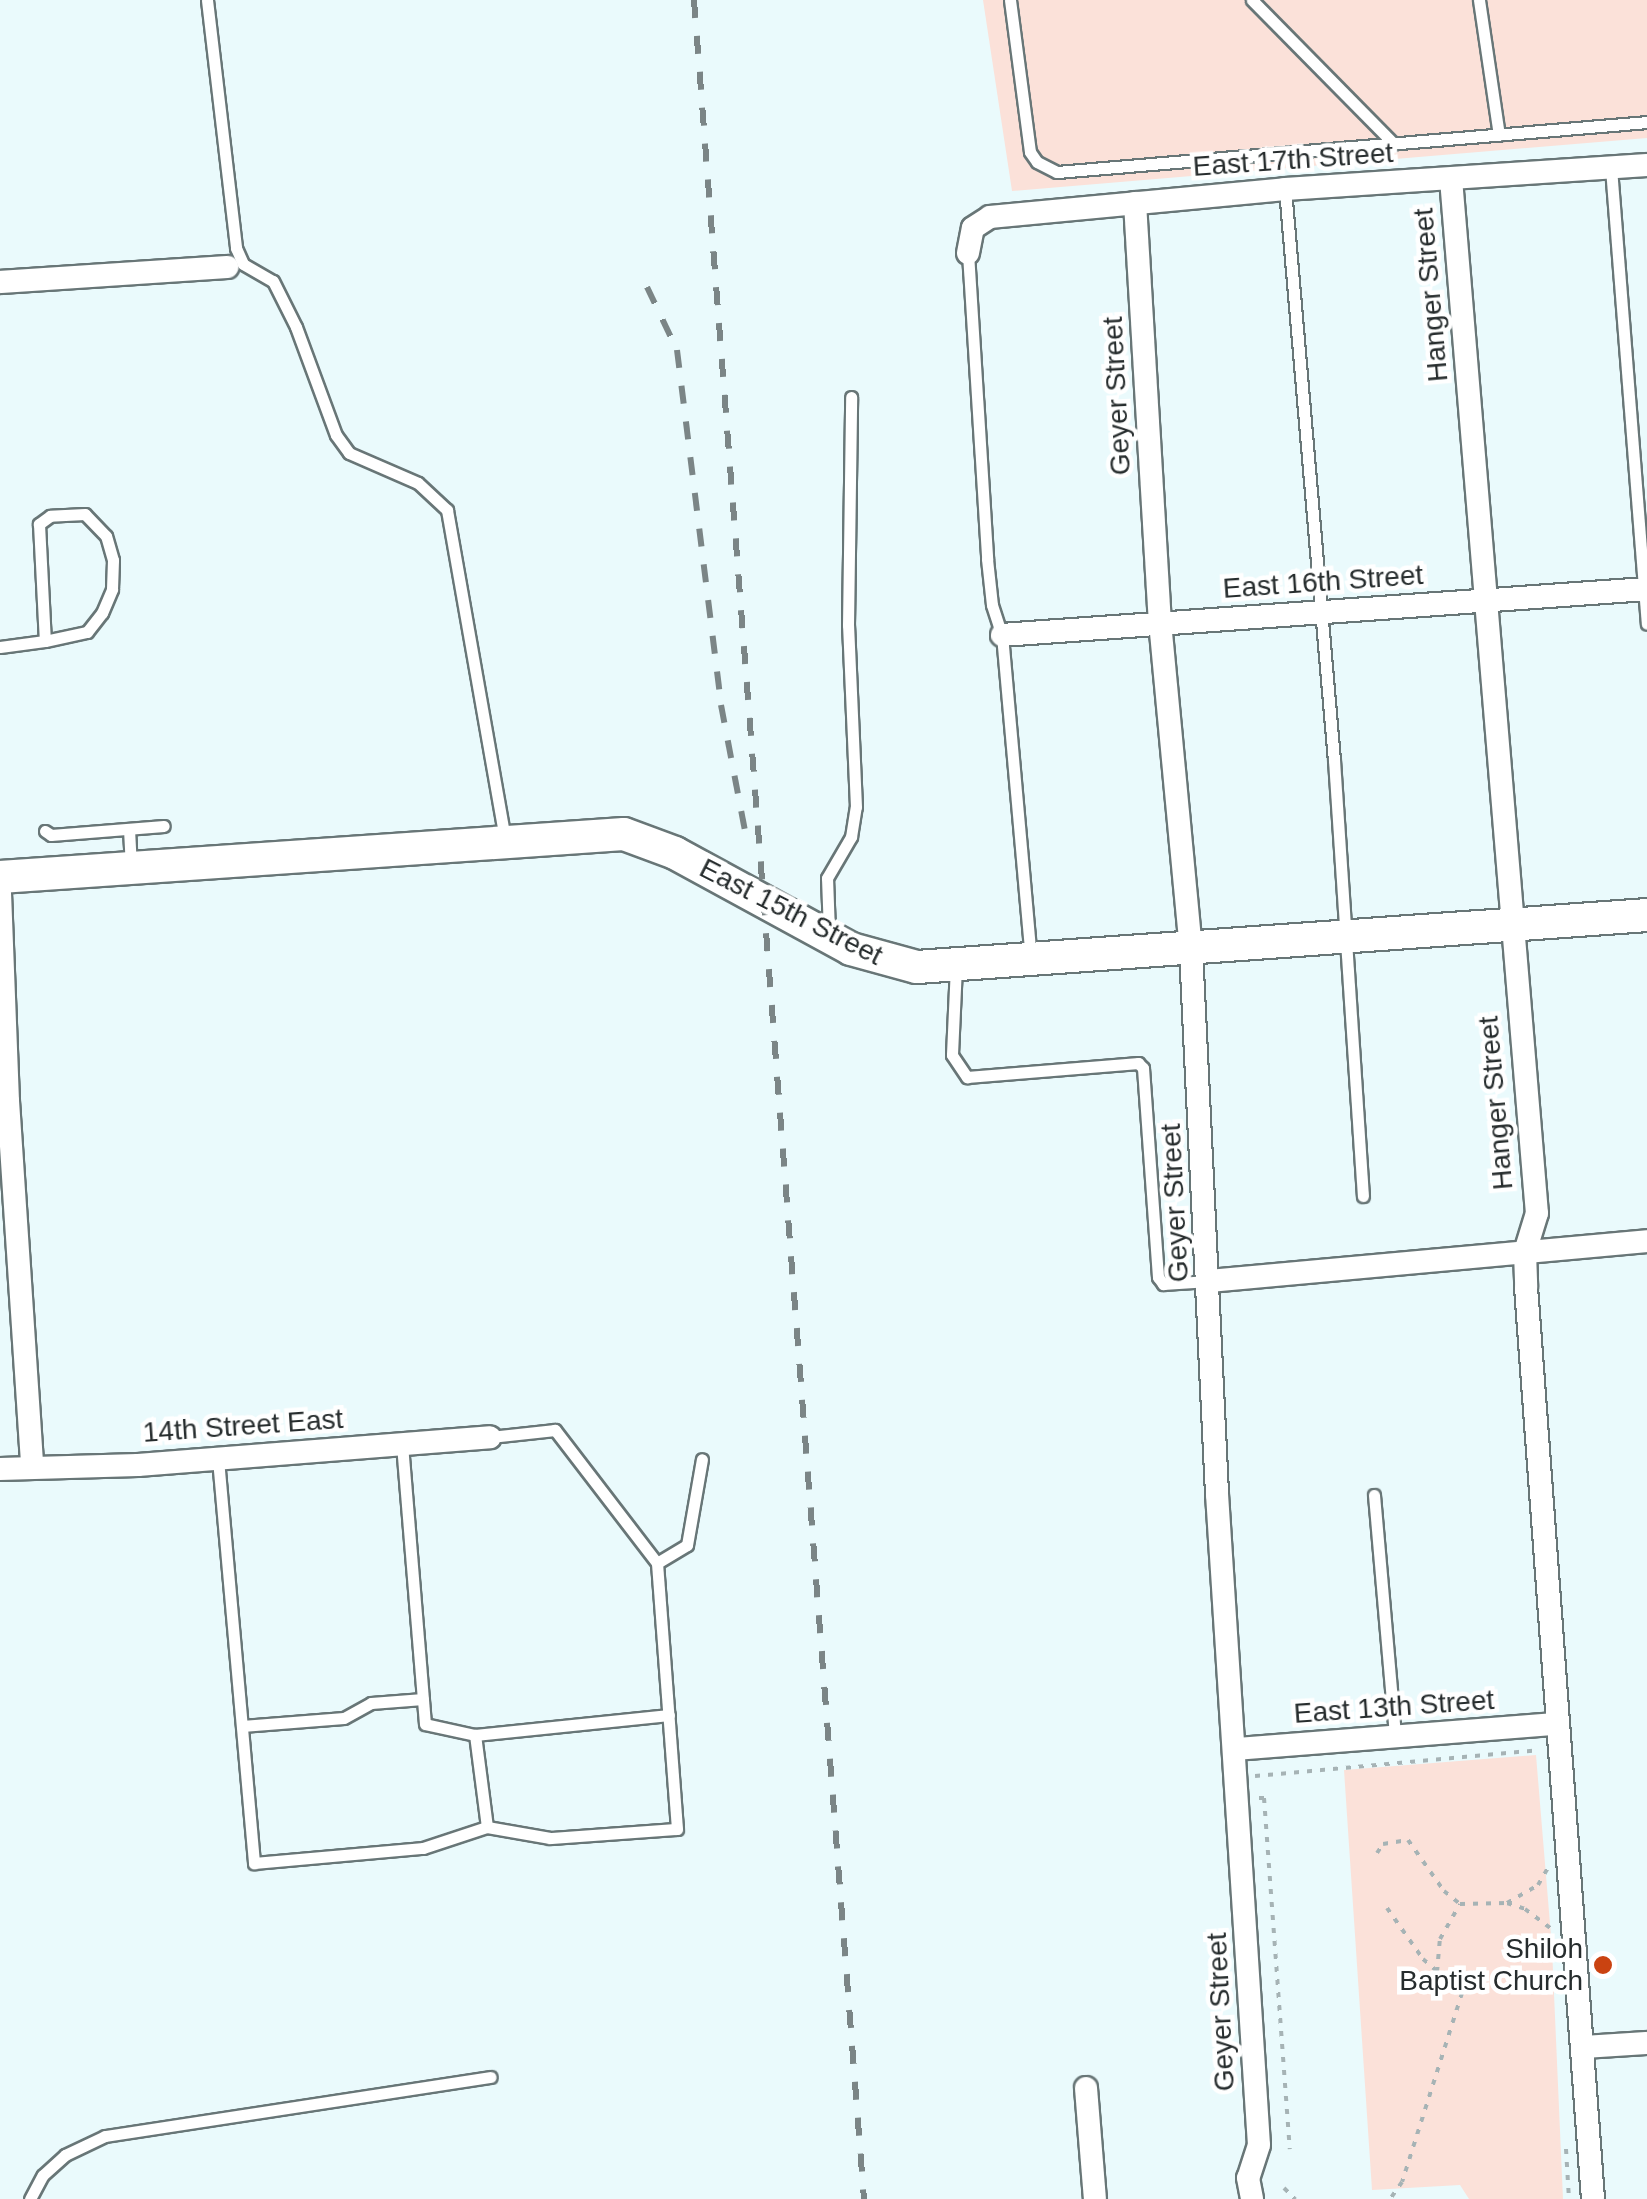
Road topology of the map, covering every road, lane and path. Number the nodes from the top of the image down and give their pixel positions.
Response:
1 (207, 0) edge
2 (1010, 0) edge
3 (1252, 0) edge
4 (1479, 0) edge
5 (1647, 122) edge
6 (1499, 135) junction
7 (1394, 144) junction
8 (1647, 165) edge
9 (1612, 168) junction
10 (1451, 180) junction
11 (1286, 189) junction
12 (1135, 203) junction
13 (968, 253) joint
14 (235, 266) junction
15 (0, 282) edge
16 (851, 397) dead end
17 (1645, 589) edge
18 (1485, 601) junction
19 (1321, 612) junction
20 (1160, 622) junction
21 (1647, 624) edge
22 (1002, 635) junction
23 (44, 640) junction
24 (0, 648) edge
25 (164, 826) dead end
26 (129, 829) junction
27 (45, 831) dead end
28 (504, 840) junction
29 (131, 868) junction
30 (0, 877) edge
31 (0, 893) edge
32 (1647, 915) edge
33 (1510, 925) junction
34 (829, 936) junction
35 (1346, 937) junction
36 (1190, 950) junction
37 (1031, 961) junction
38 (956, 966) junction
39 (4, 1101) edge
40 (1363, 1196) dead end
41 (1647, 1241) edge
42 (1525, 1252) junction
43 (1210, 1281) junction
44 (490, 1437) joint
45 (402, 1444) junction
46 (218, 1458) junction
47 (702, 1459) dead end
48 (32, 1466) junction
49 (0, 1469) edge
50 (1374, 1495) dead end
51 (657, 1563) junction
52 (423, 1700) junction
53 (668, 1715) junction
54 (1557, 1724) junction
55 (242, 1726) junction
56 (475, 1735) junction
57 (1395, 1736) junction
58 (1236, 1750) junction
59 (1540, 1760) dead end
60 (487, 1827) junction
61 (1377, 1853) dead end
62 (1552, 1862) dead end
63 (1460, 1904) junction
64 (1508, 1904) junction
65 (1387, 1908) dead end
66 (1561, 1938) dead end
67 (1438, 1972) junction
68 (1647, 2043) edge
69 (1583, 2047) junction
70 (491, 2077) dead end
71 (1086, 2088) dead end
72 (1290, 2149) dead end
73 (1284, 2188) dead end
74 (30, 2199) edge
75 (1094, 2199) edge
76 (1252, 2199) edge
77 (1295, 2199) edge
78 (1390, 2199) edge
79 (1594, 2199) edge

1 - 14 lane
2 - 7 lane
3 - 7 lane
4 - 6 lane
5 - 6 lane
6 - 7 lane
8 - 9 street, East 17th Street
9 - 10 street, East 17th Street
9 - 17 lane
10 - 11 street, East 17th Street
10 - 18 street, Hanger Street
11 - 12 street, East 17th Street
11 - 19 lane
12 - 13 street, East 17th Street
12 - 20 street, Geyer Street
13 - 22 lane
14 - 15 street
14 - 28 lane
16 - 34 lane
17 - 18 street, East 16th Street
17 - 21 lane
18 - 19 street, East 16th Street
18 - 33 street, Hanger Street
19 - 20 street, East 16th Street
19 - 35 lane
20 - 22 street, East 16th Street
20 - 36 street, Geyer Street
22 - 37 lane
23 - 23 lane
23 - 24 lane
25 - 26 lane
26 - 27 lane
26 - 29 lane
28 - 29 street, East 15th Street
28 - 34 street, East 15th Street
29 - 30 street, East 15th Street
31 - 39 street
32 - 33 street, East 15th Street
33 - 35 street, East 15th Street
33 - 42 street, Hanger Street
34 - 38 street, East 15th Street
35 - 36 street, East 15th Street
35 - 40 lane
36 - 37 street, East 15th Street
36 - 43 street, Geyer Street
37 - 38 street, East 15th Street
38 - 43 lane
39 - 48 street
41 - 42 street
42 - 43 street
42 - 54 street, Hanger Street
43 - 58 street, Geyer Street
44 - 45 street, 14th Street East
44 - 51 lane
45 - 46 street, 14th Street East
45 - 52 lane
46 - 48 street, 14th Street East
46 - 55 lane
47 - 51 lane
48 - 49 street, 14th Street East
50 - 57 lane
51 - 53 lane
52 - 55 lane
52 - 56 lane
53 - 56 lane
53 - 60 lane
54 - 57 street, East 13th Street
54 - 69 street, Hanger Street
55 - 60 lane
56 - 60 lane
57 - 58 street, East 13th Street
58 - 76 street, Geyer Street
59 - 72 path
61 - 63 path
62 - 64 path
63 - 64 path
63 - 67 path
64 - 66 path
65 - 67 path
67 - 78 path
68 - 69 street
69 - 79 street, Hanger Street
70 - 74 lane
71 - 75 street
73 - 77 path

